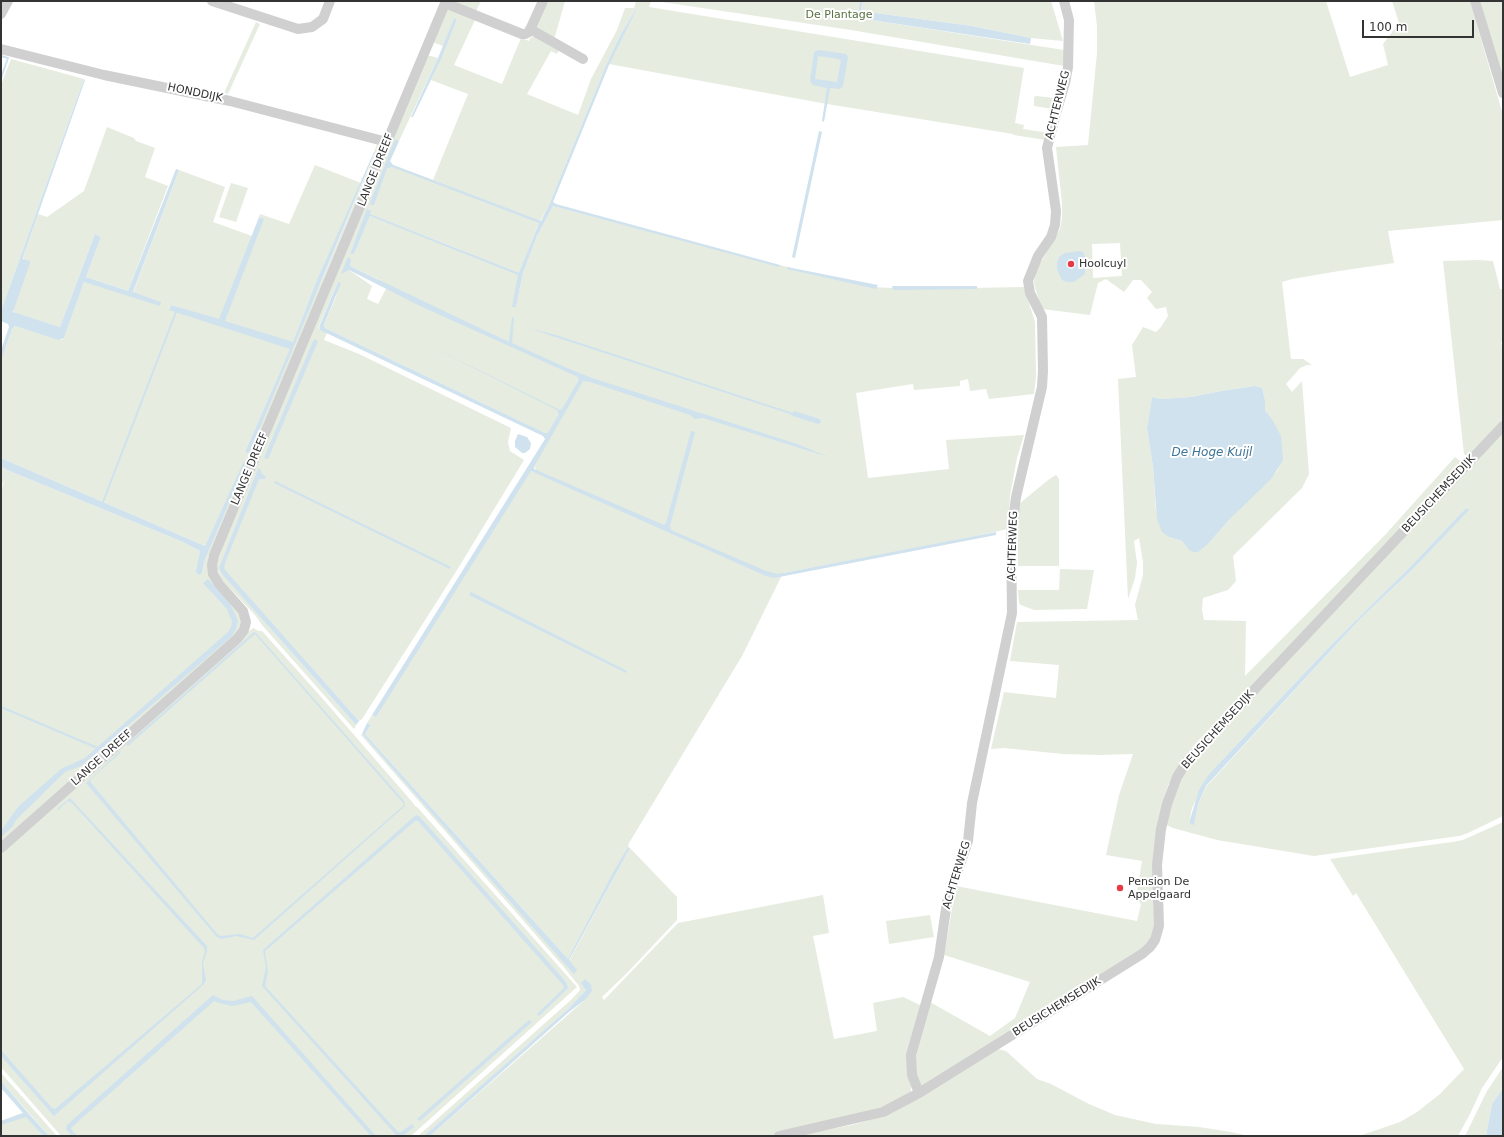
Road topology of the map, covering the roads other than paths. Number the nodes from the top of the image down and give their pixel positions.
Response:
1 (8, 1) edge
2 (212, 1) edge
3 (330, 1) edge
4 (543, 1) edge
5 (1064, 1) edge
6 (1475, 1) edge
7 (446, 2) edge
8 (229, 3) edge
9 (1, 14) edge
10 (530, 29) junction
11 (1, 49) edge
12 (583, 59) dead end
13 (1503, 93) edge
14 (387, 142) junction
15 (1503, 426) edge
16 (1, 848) edge
17 (919, 1093) junction
18 (780, 1136) edge

1 - 9 street
2 - 8 street
3 - 8 street
4 - 10 street
5 - 17 street, ACHTERWEG
6 - 13 street
7 - 10 street
7 - 14 street, LANGE DREEF
10 - 12 street
11 - 14 street, HONDDIJK
14 - 16 street, LANGE DREEF
15 - 17 street, BEUSICHEMSEDIJK
17 - 18 street, BEUSICHEMSEDIJK

